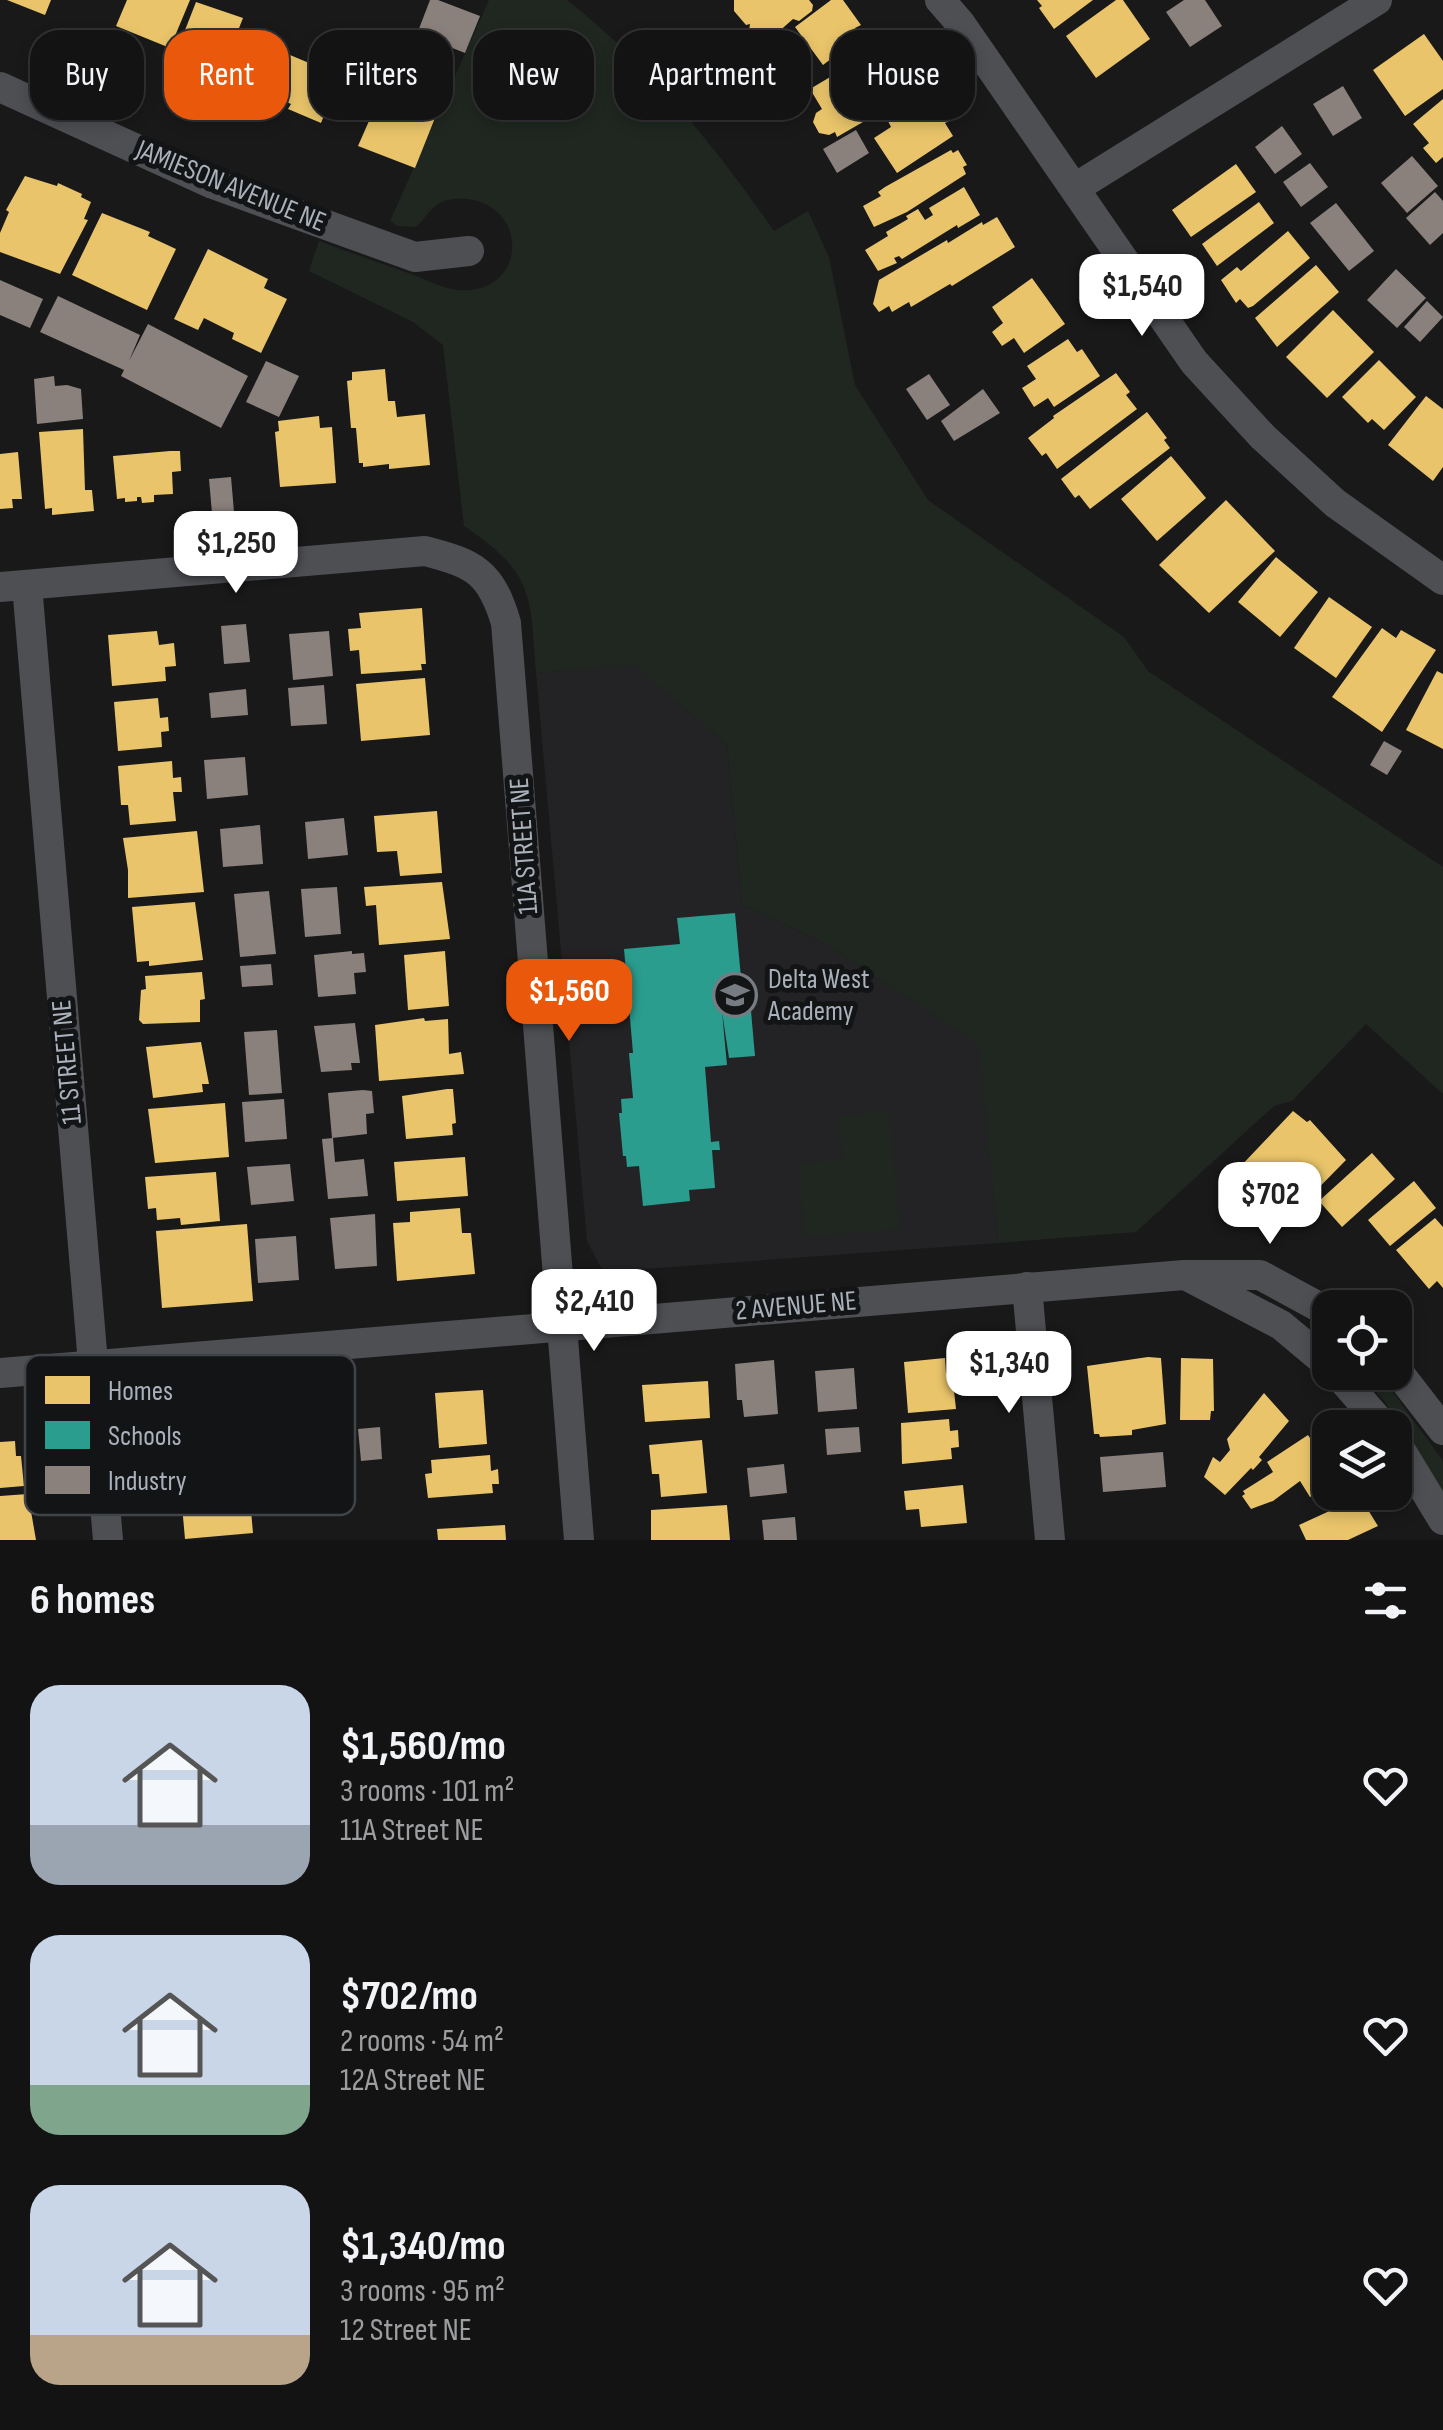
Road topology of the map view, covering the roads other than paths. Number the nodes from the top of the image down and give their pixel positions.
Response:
1 (940, 0) edge
2 (1378, 0) edge
3 (0, 87) edge
4 (1075, 188) junction
5 (469, 251) dead end
6 (1443, 580) edge
7 (13, 586) edge
8 (1184, 1275) junction
9 (1027, 1287) junction
10 (1312, 1304) edge
11 (561, 1326) junction
12 (1312, 1351) edge
13 (91, 1355) edge
14 (203, 1355) edge
15 (25, 1371) edge
16 (0, 1373) edge
17 (1352, 1390) edge
18 (1412, 1390) edge
19 (1370, 1410) edge
20 (1443, 1430) edge
21 (1412, 1468) edge
22 (106, 1515) edge
23 (1443, 1520) edge
24 (108, 1540) edge
25 (580, 1540) edge
26 (1050, 1540) edge

1 - 4 street
2 - 4 street
3 - 5 street, JAMIESON AVENUE NE
4 - 6 street
7 - 11 street, 11A STREET NE
7 - 13 street, 11 STREET NE
8 - 9 street, 2 AVENUE NE
8 - 10 street, 2 AVENUE NE
8 - 12 street
9 - 11 street, 2 AVENUE NE
9 - 26 street
11 - 14 street, 2 AVENUE NE
11 - 25 street, 11A STREET NE
15 - 16 street, 2 AVENUE NE
17 - 19 street
18 - 20 street
21 - 23 street
22 - 24 street, 11 STREET NE

